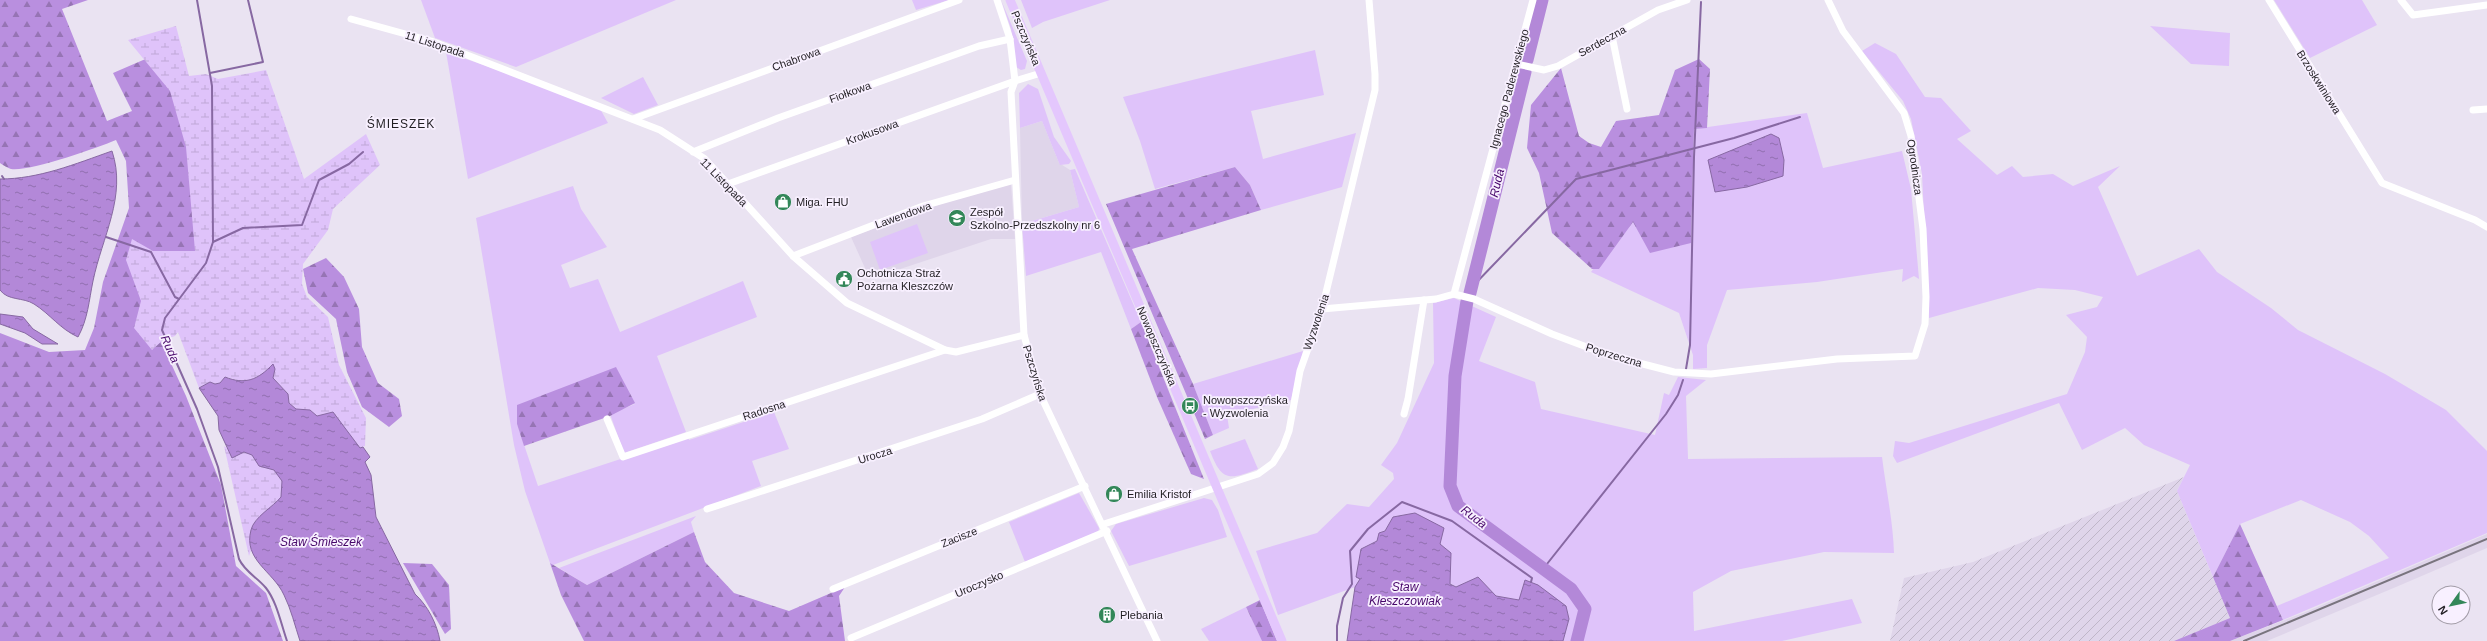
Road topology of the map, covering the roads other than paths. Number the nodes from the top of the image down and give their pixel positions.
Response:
1 (959, 0) edge
2 (997, 0) edge
3 (1010, 0) edge
4 (1369, 0) edge
5 (1532, 0) edge
6 (1686, 0) edge
7 (1828, 0) edge
8 (2269, 0) edge
9 (2401, 0) edge
10 (2487, 5) edge
11 (351, 19) dead end
12 (1612, 36) junction
13 (1010, 39) junction
14 (1517, 64) junction
15 (1040, 73) junction
16 (1015, 81) junction
17 (1627, 109) dead end
18 (2487, 109) edge
19 (2473, 110) dead end
20 (633, 119) junction
21 (693, 152) junction
22 (1015, 180) junction
23 (728, 184) junction
24 (2487, 227) edge
25 (792, 256) junction
26 (1454, 294) junction
27 (1424, 300) junction
28 (1322, 309) junction
29 (1024, 335) junction
30 (945, 350) junction
31 (1915, 356) joint
32 (1040, 394) junction
33 (1404, 414) dead end
34 (607, 419) dead end
35 (1084, 486) junction
36 (1217, 488) junction
37 (707, 508) dead end
38 (1105, 527) junction
39 (833, 589) dead end
40 (851, 638) dead end
41 (1157, 641) edge
42 (1282, 641) edge

1 - 20 street, Chabrowa
2 - 13 street, Pszczyńska
3 - 15 main road, Pszczyńska
4 - 28 street, Wyzwolenia
5 - 14 street, Ignacego Paderewskiego
6 - 12 street, Serdeczna
7 - 31 street, Ogrodnicza
8 - 24 street, Brzoskwiniowa
9 - 10 street
11 - 20 street, 11 Listopada
12 - 14 street, Serdeczna
12 - 17 street
13 - 16 street, Pszczyńska
13 - 21 street, Fiołkowa
14 - 26 street, Ignacego Paderewskiego
15 - 16 street, Pszczyńska
15 - 36 main road, Nowopszczyńska
16 - 22 street, Pszczyńska
16 - 23 street, Krokusowa
18 - 19 street
20 - 21 street, 11 Listopada
21 - 23 street, 11 Listopada
22 - 25 street, Lawendowa
22 - 29 street, Pszczyńska
23 - 25 street, 11 Listopada
25 - 30 street, 11 Listopada
26 - 27 street, Poprzeczna
26 - 31 street, Poprzeczna
27 - 28 street, Poprzeczna
27 - 33 street
28 - 36 street, Wyzwolenia
29 - 30 street, 11 Listopada
29 - 32 street, Pszczyńska
30 - 34 street, Radosna
32 - 35 street, Pszczyńska
32 - 37 street, Urocza
35 - 38 street, Pszczyńska
35 - 39 street, Zacisze
36 - 38 street, Wyzwolenia
36 - 42 main road, Nowopszczyńska
38 - 40 street, Uroczysko
38 - 41 street, Pszczyńska

